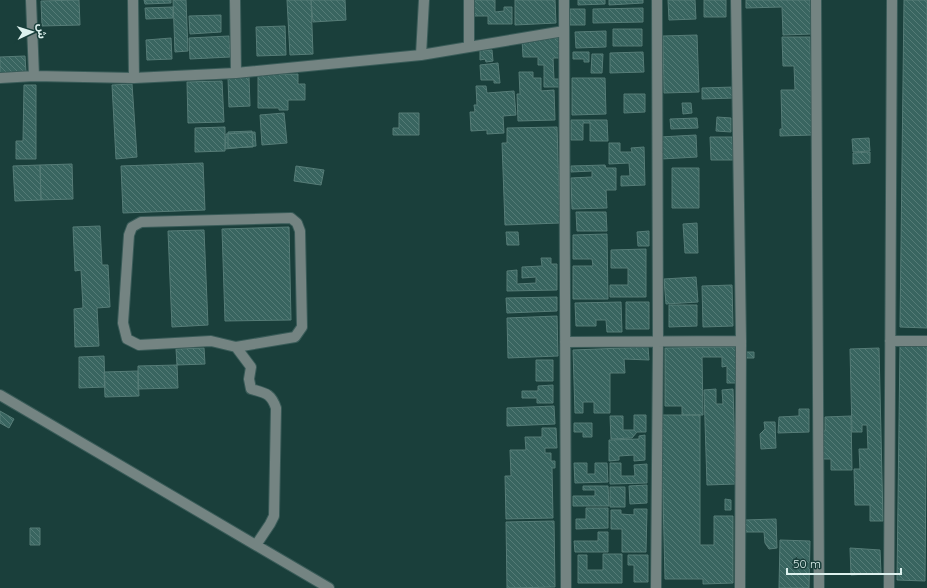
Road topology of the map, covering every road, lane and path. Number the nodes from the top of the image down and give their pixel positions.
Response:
1 (31, 0) edge
2 (133, 0) edge
3 (235, 0) edge
4 (424, 0) edge
5 (469, 0) edge
6 (564, 0) edge
7 (657, 0) edge
8 (736, 0) edge
9 (816, 0) edge
10 (892, 0) edge
11 (564, 31) junction
12 (469, 47) junction
13 (422, 54) junction
14 (236, 73) junction
15 (34, 76) junction
16 (0, 78) edge
17 (134, 78) junction
18 (741, 341) junction
19 (890, 341) junction
20 (927, 341) edge
21 (565, 342) junction
22 (658, 343) junction
23 (236, 347) junction
24 (0, 395) edge
25 (256, 545) junction
26 (329, 588) edge
27 (566, 588) edge
28 (656, 588) edge
29 (740, 588) edge
30 (819, 588) edge
31 (889, 588) edge

1 - 15 street
2 - 17 street
3 - 14 street
4 - 13 street
5 - 12 street
6 - 11 street
7 - 22 street
8 - 18 street
9 - 30 street
10 - 19 street
11 - 12 street
11 - 21 street
12 - 13 street
13 - 14 street
14 - 17 street
15 - 16 street
15 - 17 street
18 - 22 street
18 - 29 street
19 - 20 street
19 - 31 street
21 - 22 street
21 - 27 street
22 - 28 street
23 - 23 street
23 - 25 street
24 - 25 street
25 - 26 street

